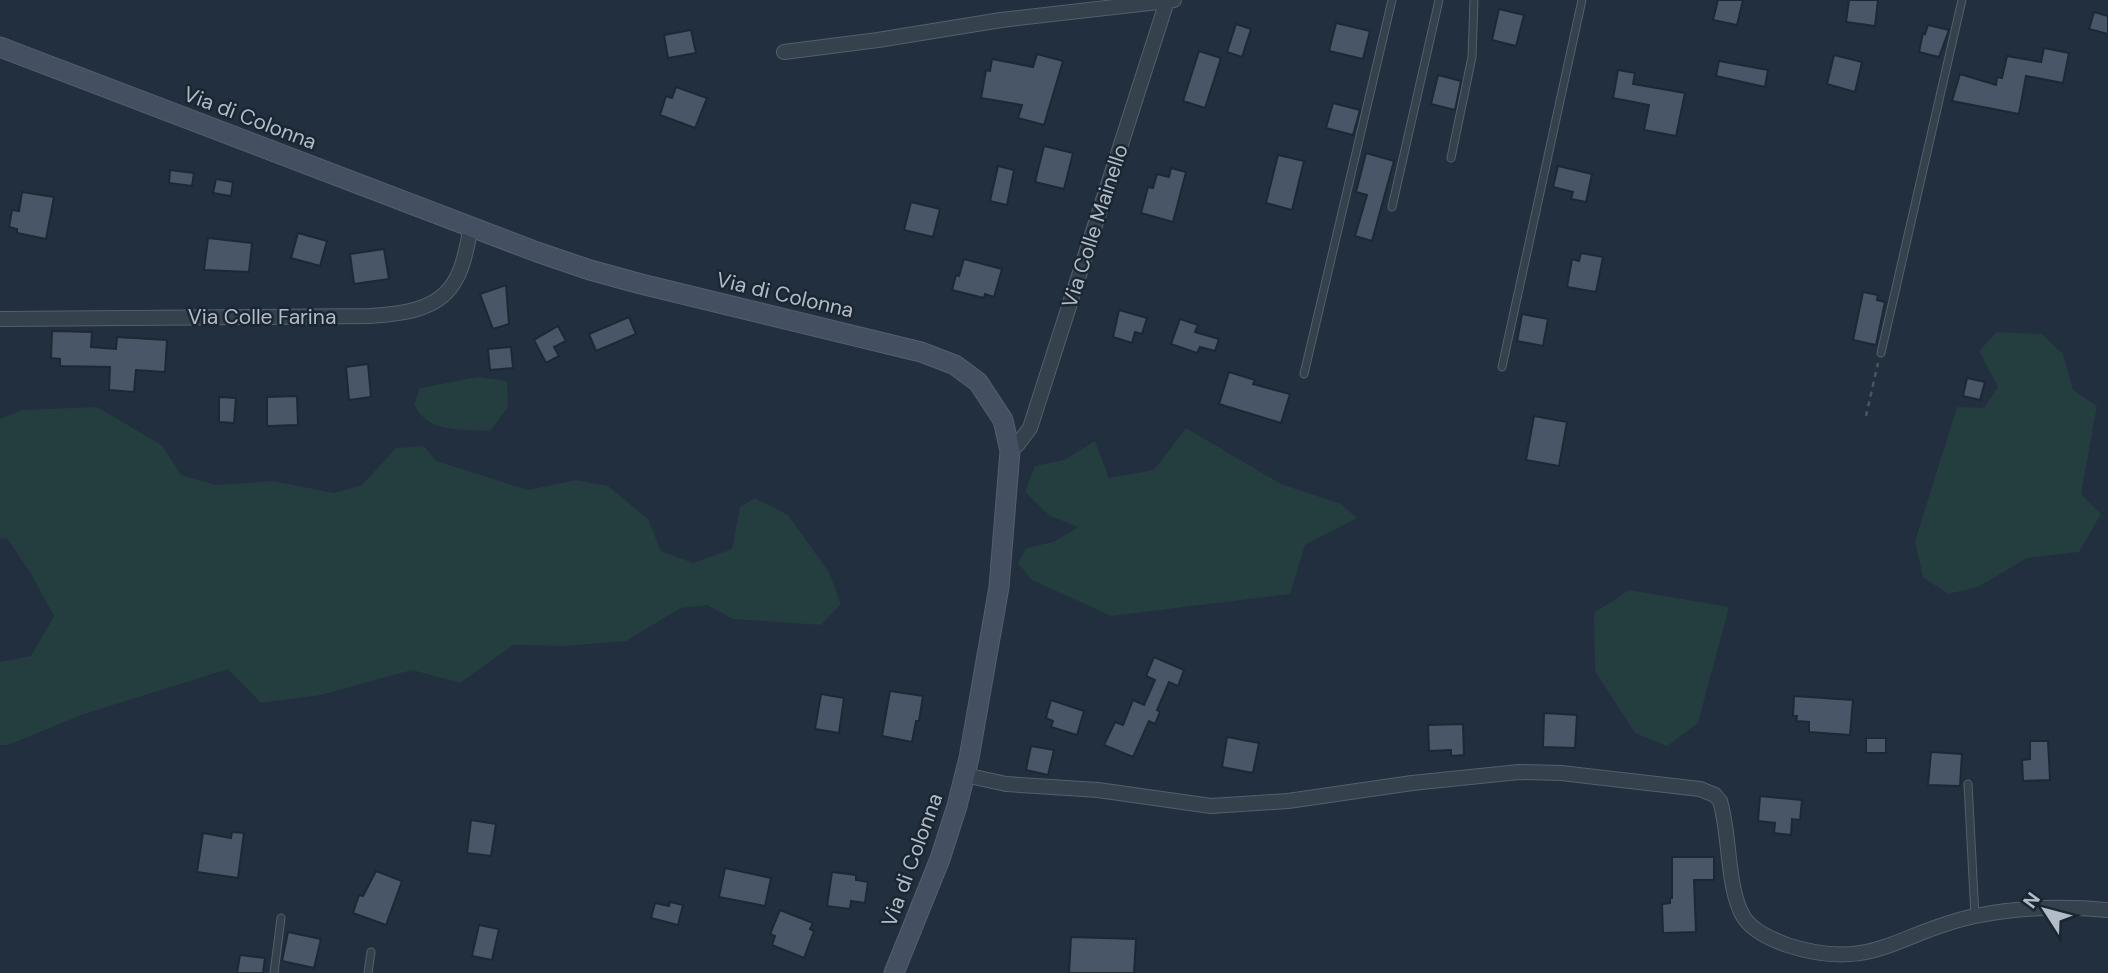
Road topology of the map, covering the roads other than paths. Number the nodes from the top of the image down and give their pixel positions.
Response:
1 (1174, 0) edge
2 (1392, 0) edge
3 (1439, 0) edge
4 (1474, 0) edge
5 (1582, 0) edge
6 (1962, 0) edge
7 (1167, 1) edge
8 (0, 47) edge
9 (784, 52) dead end
10 (1451, 158) dead end
11 (1392, 207) dead end
12 (471, 227) junction
13 (0, 319) edge
14 (1881, 353) road end
15 (1502, 367) dead end
16 (1304, 374) dead end
17 (1010, 451) junction
18 (965, 775) junction
19 (1968, 784) dead end
20 (2108, 910) edge
21 (1975, 916) junction
22 (281, 918) dead end
23 (371, 952) dead end
24 (274, 973) edge
25 (368, 973) edge
26 (894, 973) edge

1 - 7 street
2 - 16 lane
3 - 11 lane
4 - 10 lane
5 - 15 lane
6 - 14 lane
7 - 9 street
7 - 17 street, Via Colle Mainello
8 - 12 street, Via di Colonna
12 - 13 street, Via Colle Farina
12 - 17 street, Via di Colonna
17 - 18 street, Via di Colonna
18 - 21 street
18 - 26 street, Via di Colonna
19 - 21 lane
20 - 21 street
22 - 24 lane
23 - 25 lane

